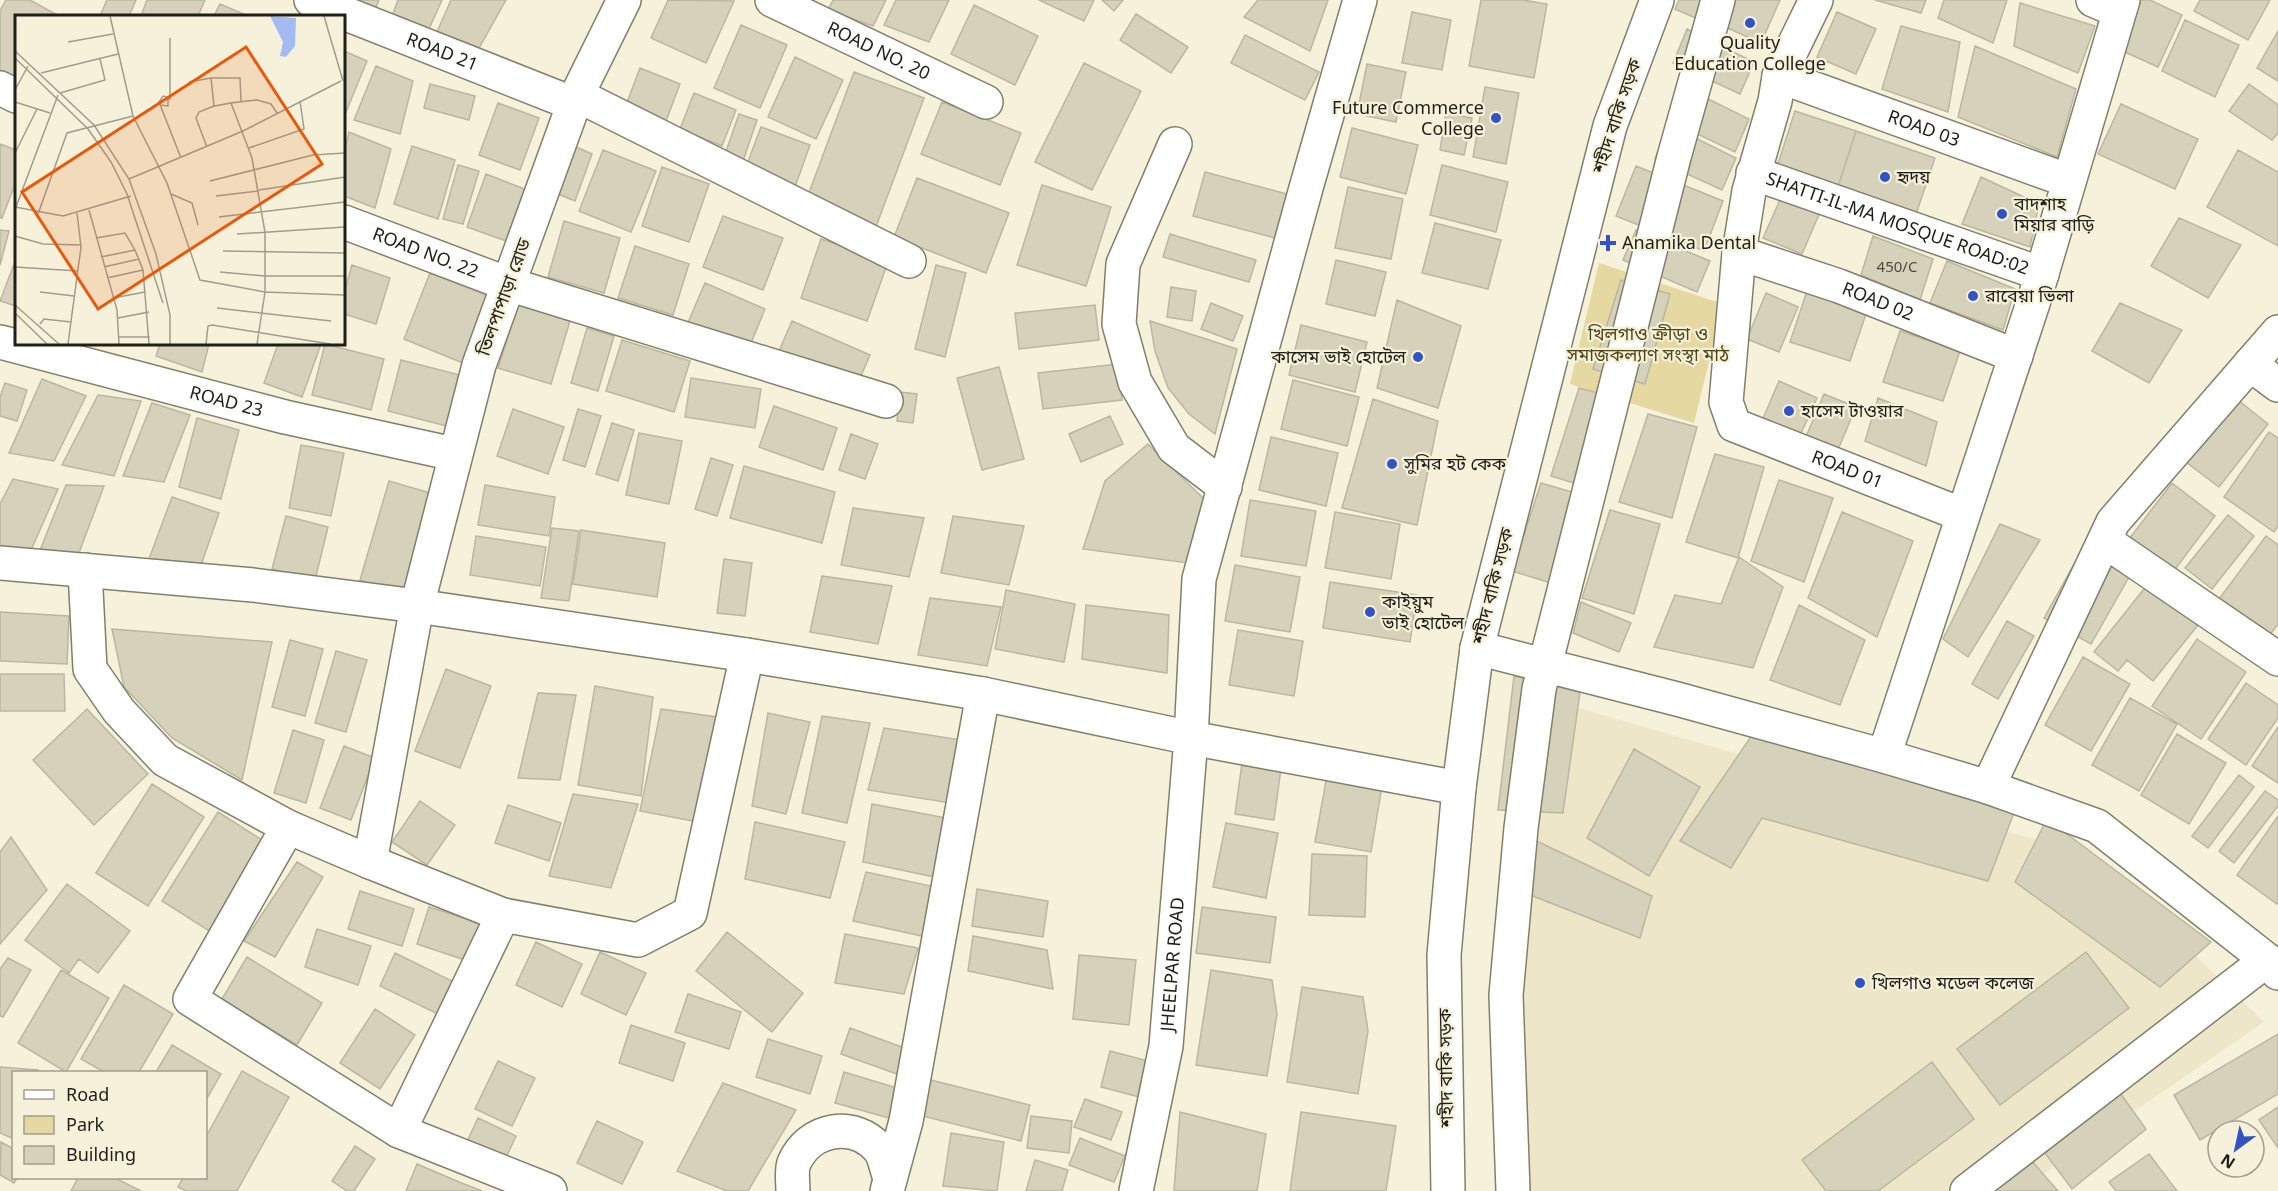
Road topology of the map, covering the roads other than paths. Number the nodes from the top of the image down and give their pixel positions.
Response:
1 (312, 0) edge
2 (624, 0) edge
3 (772, 0) edge
4 (1360, 0) edge
5 (1657, 0) edge
6 (1718, 0) edge
7 (1816, 0) edge
8 (2112, 4) edge
9 (1779, 76) junction
10 (0, 88) edge
11 (15, 96) edge
12 (575, 100) junction
13 (986, 102) dead end
14 (1175, 144) dead end
15 (1754, 172) junction
16 (2069, 181) junction
17 (345, 222) edge
18 (1739, 253) junction
19 (909, 261) dead end
20 (2042, 274) junction
21 (508, 284) junction
22 (2278, 332) edge
23 (0, 342) edge
24 (2016, 356) junction
25 (2250, 364) junction
26 (2278, 385) edge
27 (886, 401) dead end
28 (454, 454) junction
29 (1226, 487) junction
30 (1963, 515) junction
31 (2105, 541) junction
32 (0, 563) edge
33 (85, 570) junction
34 (417, 606) junction
35 (1477, 648) junction
36 (747, 655) junction
37 (2278, 659) edge
38 (1544, 665) junction
39 (983, 694) junction
40 (1191, 738) junction
41 (1884, 756) junction
42 (1988, 787) junction
43 (1459, 788) junction
44 (288, 827) junction
45 (370, 862) junction
46 (503, 915) junction
47 (2273, 967) edge
48 (399, 1131) junction
49 (787, 1182) edge
50 (888, 1183) edge
51 (550, 1191) edge
52 (1136, 1191) edge
53 (1448, 1191) edge
54 (1513, 1191) edge
55 (1967, 1191) edge

1 - 12 street, ROAD 21
2 - 12 street, তিলপাপাড়া রোড
3 - 13 street, ROAD NO. 20
4 - 29 street, JHEELPAR ROAD
5 - 35 street, শহীদ বাকি সড়ক
6 - 38 street
7 - 9 street
8 - 16 street
9 - 15 street
9 - 16 street, ROAD 03
10 - 11 street
12 - 19 street, ROAD 21
12 - 21 street, তিলপাপাড়া রোড
14 - 29 street
15 - 18 street
15 - 20 street, SHATTI-IL-MA MOSQUE ROAD:02
16 - 20 street
17 - 21 street, ROAD NO. 22
18 - 24 street, ROAD 02
18 - 30 street, ROAD 01
20 - 24 street
21 - 27 street, ROAD NO. 22
21 - 28 street, তিলপাপাড়া রোড
22 - 25 street
23 - 28 street, ROAD 23
24 - 30 street
25 - 26 street
25 - 31 street
28 - 34 street, তিলপাপাড়া রোড
29 - 40 street, JHEELPAR ROAD
30 - 41 street
31 - 37 street
31 - 42 street
32 - 33 street
33 - 34 street
33 - 44 street
34 - 36 street
34 - 45 street, তিলপাপাড়া রোড
35 - 38 street
35 - 43 street, শহীদ বাকি সড়ক
36 - 39 street
36 - 46 street
38 - 41 street
38 - 54 street
39 - 40 street
39 - 50 street
40 - 43 street
40 - 52 street, JHEELPAR ROAD
41 - 42 street
42 - 47 street
43 - 53 street, শহীদ বাকি সড়ক
44 - 45 street
44 - 48 street
45 - 46 street
46 - 48 street
47 - 55 street
48 - 51 street
49 - 50 street

